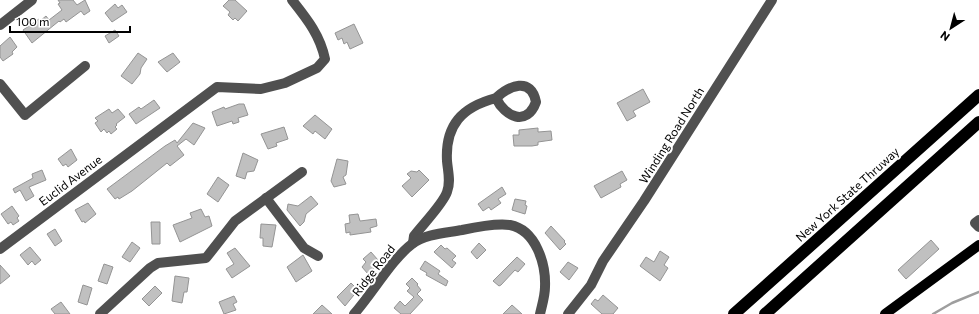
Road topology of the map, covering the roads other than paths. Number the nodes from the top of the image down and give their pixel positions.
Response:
1 (32, 0) edge
2 (292, 0) edge
3 (772, 0) edge
4 (0, 25) edge
5 (85, 66) dead end
6 (0, 84) edge
7 (979, 94) edge
8 (496, 98) dead end
9 (979, 122) edge
10 (302, 172) dead end
11 (266, 198) junction
12 (979, 220) edge
13 (979, 227) edge
14 (413, 243) junction
15 (979, 245) edge
16 (0, 249) edge
17 (318, 256) dead end
18 (100, 314) edge
19 (354, 314) edge
20 (540, 314) edge
21 (568, 314) edge
22 (734, 314) edge
23 (765, 314) edge
24 (885, 314) edge

1 - 4 street
2 - 16 street, Euclid Avenue
3 - 21 street, Winding Road North
5 - 6 street
7 - 22 highway, New York State Thruway
8 - 14 street
9 - 23 highway
10 - 11 street
11 - 17 street
11 - 18 street
12 - 13 street
14 - 19 street, Ridge Road
14 - 20 street
15 - 24 main road

